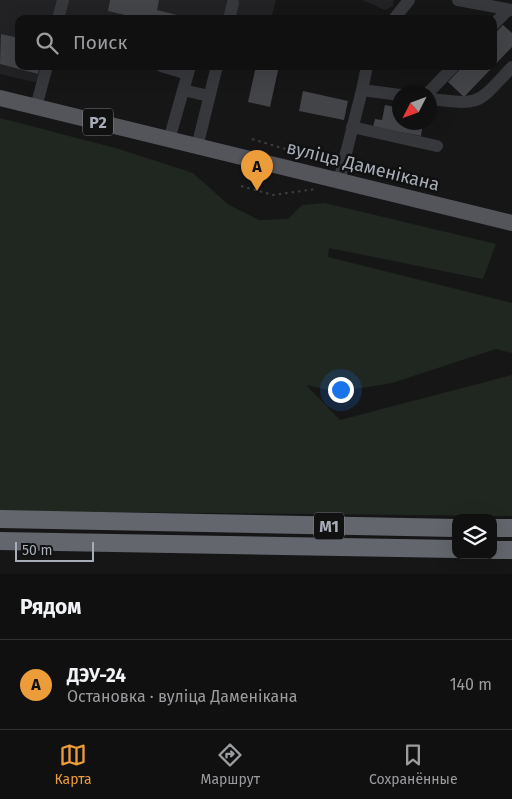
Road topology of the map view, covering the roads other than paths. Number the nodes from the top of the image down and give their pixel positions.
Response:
1 (62, 0) edge
2 (409, 0) edge
3 (458, 0) edge
4 (233, 3) dead end
5 (510, 10) edge
6 (59, 15) edge
7 (230, 15) edge
8 (397, 15) edge
9 (497, 21) edge
10 (512, 67) edge
11 (46, 70) edge
12 (192, 70) edge
13 (216, 70) edge
14 (366, 70) edge
15 (450, 70) edge
16 (436, 85) edge
17 (183, 90) junction
18 (362, 90) junction
19 (392, 94) edge
20 (209, 96) junction
21 (0, 98) edge
22 (437, 100) edge
23 (36, 107) junction
24 (352, 127) junction
25 (169, 140) junction
26 (197, 146) junction
27 (437, 146) dead end
28 (341, 174) junction
29 (512, 223) edge
30 (0, 520) edge
31 (452, 528) edge
32 (497, 528) edge
33 (512, 528) edge
34 (0, 541) edge
35 (452, 549) edge
36 (497, 550) edge
37 (512, 550) edge

1 - 6 lane
2 - 8 lane
3 - 5 lane
4 - 7 lane
5 - 9 lane
10 - 22 lane
11 - 23 lane
12 - 17 lane
13 - 20 lane
14 - 18 lane
15 - 16 lane
17 - 20 lane
17 - 25 lane
18 - 19 lane
18 - 24 lane
20 - 26 lane
21 - 23 main road, вуліца Даменікана / Р2
23 - 25 main road, вуліца Даменікана / Р2
24 - 27 lane
24 - 28 lane
25 - 26 main road, вуліца Даменікана / Р2
26 - 28 main road, вуліца Даменікана / Р2
28 - 29 main road, вуліца Даменікана / Р2
30 - 31 highway, М1
32 - 33 highway
34 - 35 highway, М1
36 - 37 highway

